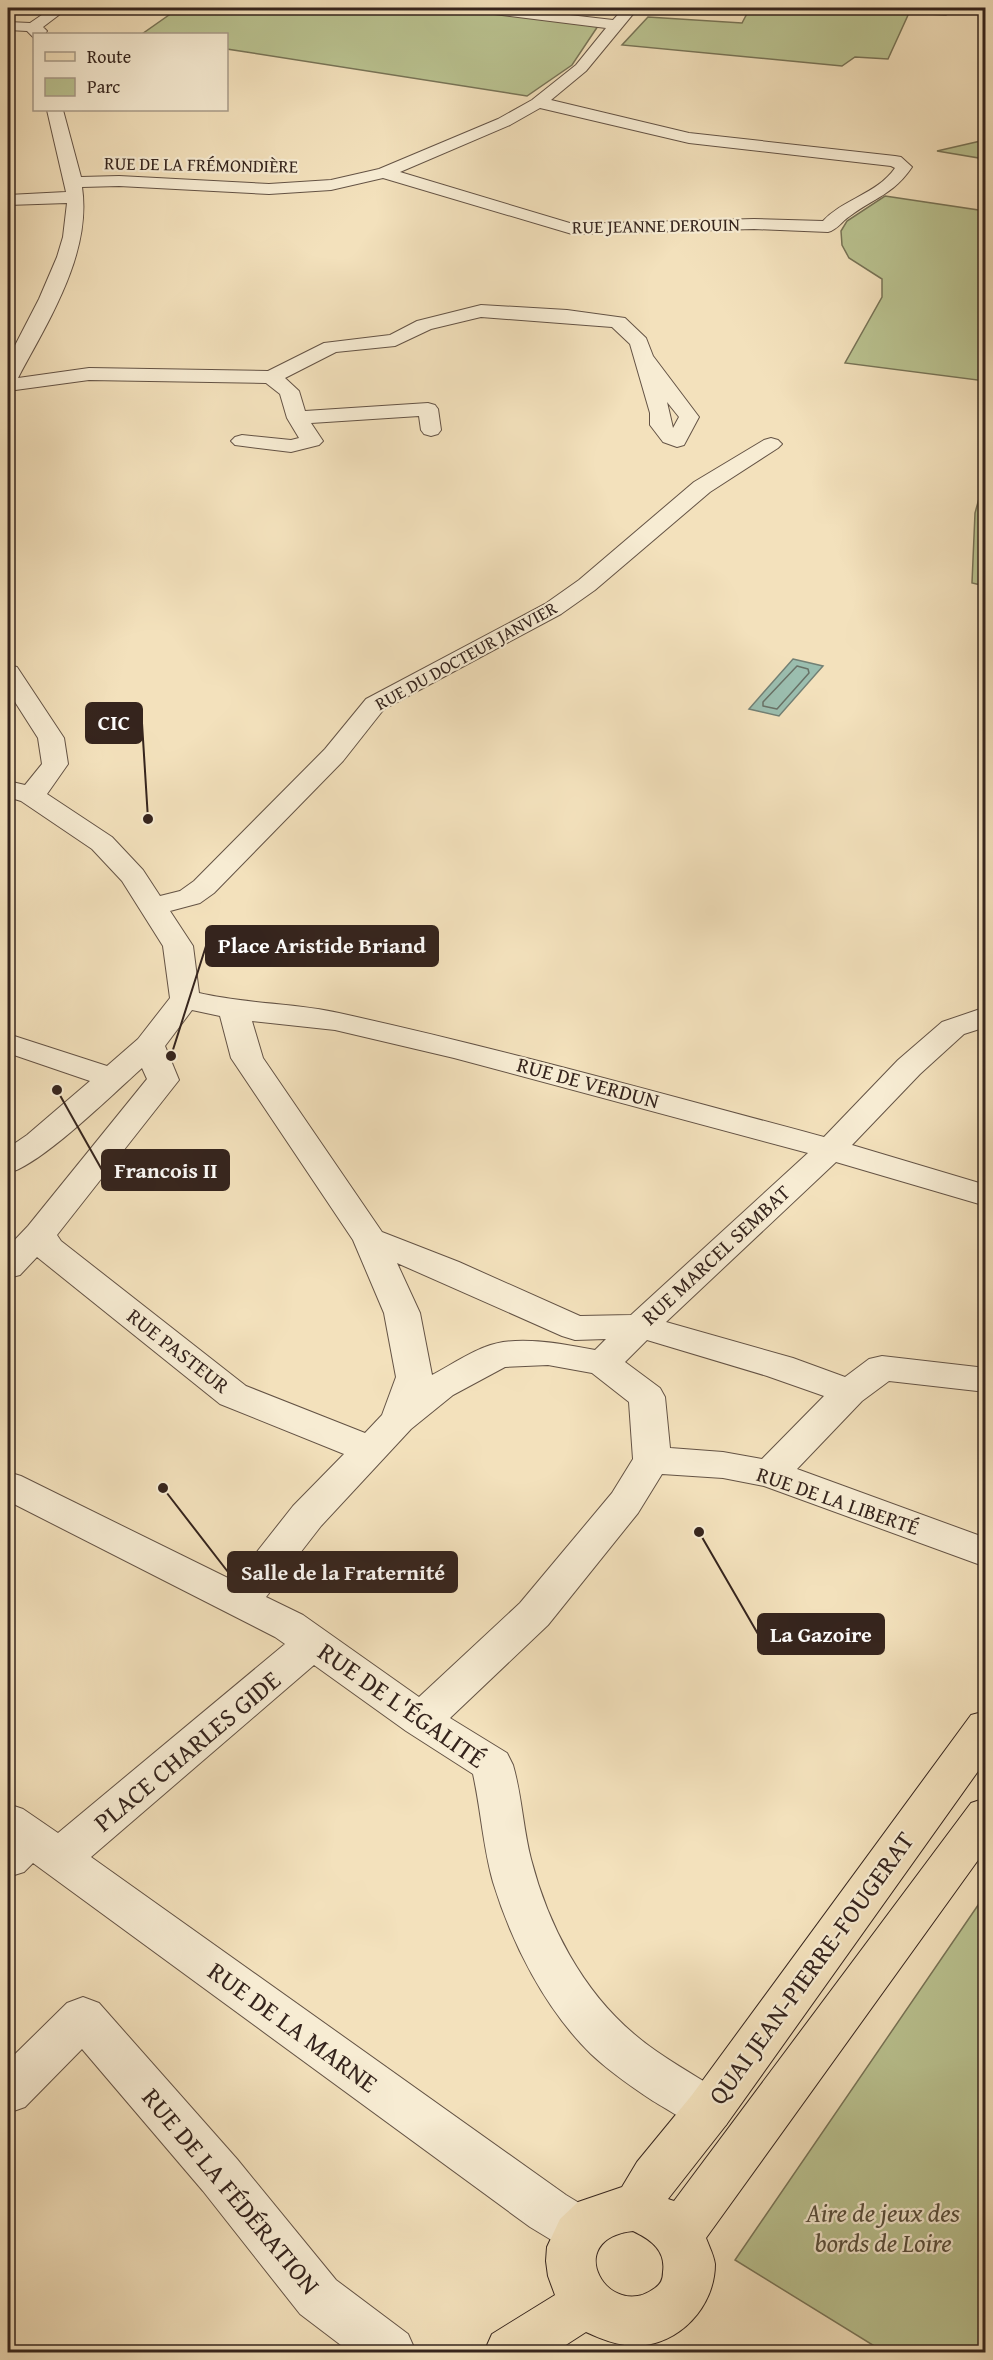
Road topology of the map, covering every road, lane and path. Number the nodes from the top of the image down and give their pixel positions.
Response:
1 (61, 8) edge
2 (478, 8) edge
3 (631, 8) edge
4 (45, 10) edge
5 (615, 25) junction
6 (20, 30) edge
7 (538, 103) junction
8 (55, 111) edge
9 (384, 173) junction
10 (73, 190) junction
11 (8, 200) edge
12 (642, 355) dead end
13 (271, 376) junction
14 (8, 377) edge
15 (8, 385) edge
16 (297, 418) junction
17 (431, 430) dead end
18 (242, 441) dead end
19 (771, 444) dead end
20 (8, 672) edge
21 (19, 792) edge
22 (153, 907) junction
23 (185, 999) junction
24 (234, 1010) junction
25 (986, 1016) edge
26 (8, 1043) edge
27 (149, 1046) junction
28 (111, 1078) junction
29 (831, 1149) junction
30 (8, 1163) edge
31 (986, 1196) edge
32 (40, 1234) junction
33 (370, 1240) junction
34 (8, 1266) edge
35 (640, 1326) junction
36 (603, 1363) junction
37 (986, 1380) edge
38 (849, 1392) junction
39 (398, 1421) junction
40 (371, 1450) junction
41 (652, 1460) junction
42 (770, 1474) junction
43 (8, 1485) edge
44 (986, 1553) edge
45 (240, 1601) junction
46 (300, 1634) junction
47 (421, 1720) junction
48 (986, 1727) edge
49 (986, 1815) edge
50 (26, 1843) edge
51 (8, 2092) edge
52 (709, 2110) junction
53 (636, 2208) junction
54 (581, 2231) junction
55 (680, 2236) junction
56 (587, 2303) junction
57 (390, 2352) edge
58 (510, 2352) edge

1 - 6 street
2 - 5 street
3 - 5 street, RUE DE LA FRÉMONDIÈRE
4 - 6 street
5 - 7 street, RUE DE LA FRÉMONDIÈRE
7 - 9 street, RUE DE LA FRÉMONDIÈRE
7 - 9 street, RUE JEANNE DEROUIN
8 - 10 street
9 - 10 street, RUE DE LA FRÉMONDIÈRE
10 - 11 street, RUE DE LA FRÉMONDIÈRE
10 - 14 street
12 - 13 street
13 - 15 street
13 - 16 street
16 - 17 street
16 - 18 street
19 - 22 street, RUE DU DOCTEUR JANVIER
20 - 21 street
21 - 22 street
22 - 23 street
23 - 24 street, RUE DE VERDUN
23 - 27 street
24 - 29 street, RUE DE VERDUN
24 - 33 street
25 - 29 street, RUE MARCEL SEMBAT
26 - 28 street
27 - 28 street
27 - 32 street
28 - 30 street
29 - 31 street, RUE DE VERDUN
29 - 35 street, RUE MARCEL SEMBAT
32 - 34 street
32 - 40 street, RUE PASTEUR
33 - 35 street
33 - 39 street
35 - 36 street, RUE MARCEL SEMBAT
35 - 38 street
36 - 39 street
36 - 41 street
37 - 38 street
38 - 42 street
39 - 40 street
40 - 45 street
41 - 42 street, RUE DE LA LIBERTÉ
41 - 47 street
42 - 44 street, RUE DE LA LIBERTÉ
43 - 45 street, RUE DE L'ÉGALITÉ
45 - 46 street, RUE DE L'ÉGALITÉ
46 - 47 street, RUE DE L'ÉGALITÉ
46 - 50 street, PLACE CHARLES GIDE
47 - 52 street, RUE DE L'ÉGALITÉ
48 - 52 main road, QUAI JEAN-PIERRE-FOUGERAT
49 - 55 main road
50 - 54 street, RUE DE LA MARNE
51 - 57 street, RUE DE LA FÉDÉRATION
52 - 53 main road, QUAI JEAN-PIERRE-FOUGERAT
53 - 54 main road
53 - 55 main road
54 - 56 main road
55 - 56 main road
56 - 58 main road

